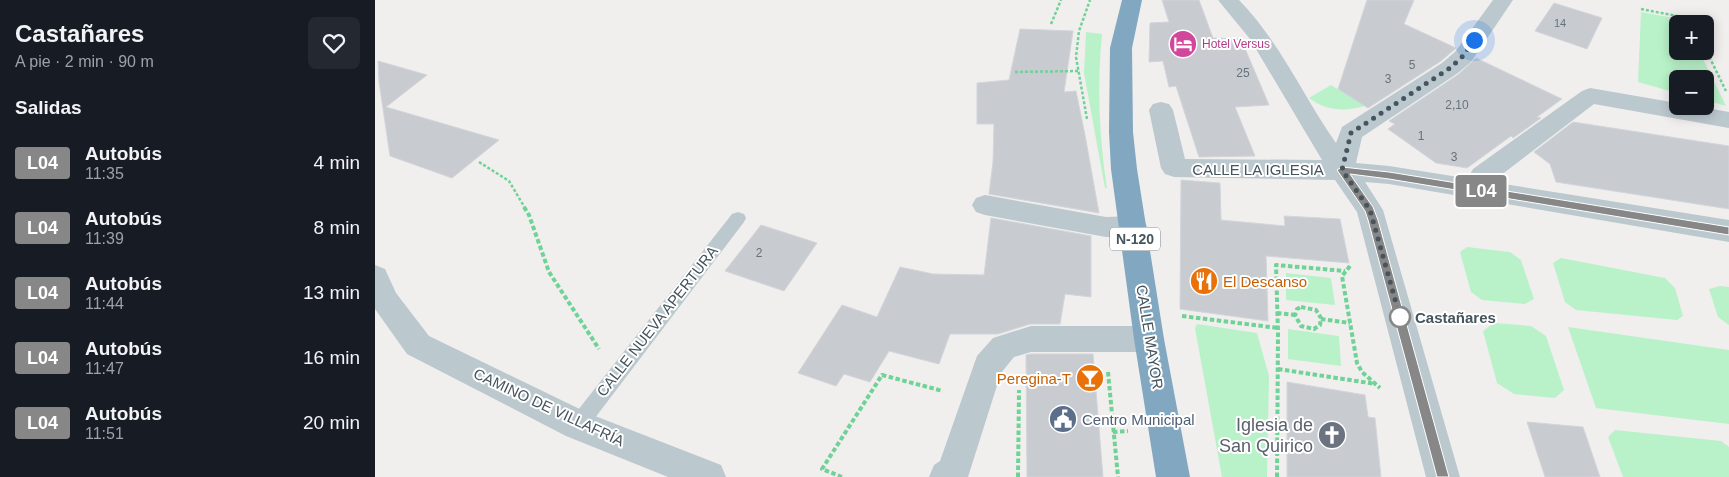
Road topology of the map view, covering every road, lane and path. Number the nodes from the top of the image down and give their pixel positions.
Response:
1 (1061, 0) edge
2 (1132, 0) edge
3 (1228, 0) edge
4 (1503, 0) edge
5 (1641, 9) dead end
6 (1672, 15) edge
7 (1051, 24) dead end
8 (1711, 60) edge
9 (1079, 71) dead end
10 (1015, 72) dead end
11 (1729, 96) edge
12 (1161, 110) dead end
13 (1729, 120) edge
14 (479, 162) dead end
15 (1342, 170) junction
16 (1482, 176) dead end
17 (985, 205) dead end
18 (738, 218) dead end
19 (1133, 226) junction
20 (1729, 231) edge
21 (1354, 262) dead end
22 (1345, 271) junction
23 (375, 277) edge
24 (1277, 312) junction
25 (1295, 316) junction
26 (1321, 319) junction
27 (1350, 323) junction
28 (1149, 339) junction
29 (600, 350) dead end
30 (1278, 369) junction
31 (1019, 382) dead end
32 (1376, 384) junction
33 (1382, 389) dead end
34 (948, 392) dead end
35 (578, 425) junction
36 (709, 477) edge
37 (842, 477) edge
38 (946, 477) edge
39 (1019, 477) edge
40 (1173, 477) edge
41 (1277, 477) edge
42 (1443, 477) edge

1 - 7 path
2 - 19 highway, CALLE MAYOR / N-120
3 - 15 street, CALLE LA IGLESIA
4 - 15 street
5 - 6 path
8 - 11 path
9 - 10 path
12 - 15 street, CALLE LA IGLESIA
13 - 16 street
14 - 29 path
15 - 20 street
15 - 42 street, CALLE LA IGLESIA
17 - 19 street
18 - 35 lane, CALLE NUEVA APERTURA
19 - 28 highway, CALLE MAYOR / N-120
21 - 22 path
22 - 24 path
22 - 27 path
23 - 35 street, CAMINO DE VILLAFRÍA
24 - 25 path
24 - 30 path
25 - 26 path
25 - 26 path
26 - 27 path
27 - 32 path
28 - 38 street
28 - 40 highway, CALLE MAYOR / N-120
30 - 32 path
30 - 41 path
31 - 39 path
32 - 33 path
34 - 37 path
35 - 36 street, CAMINO DE VILLAFRÍA

